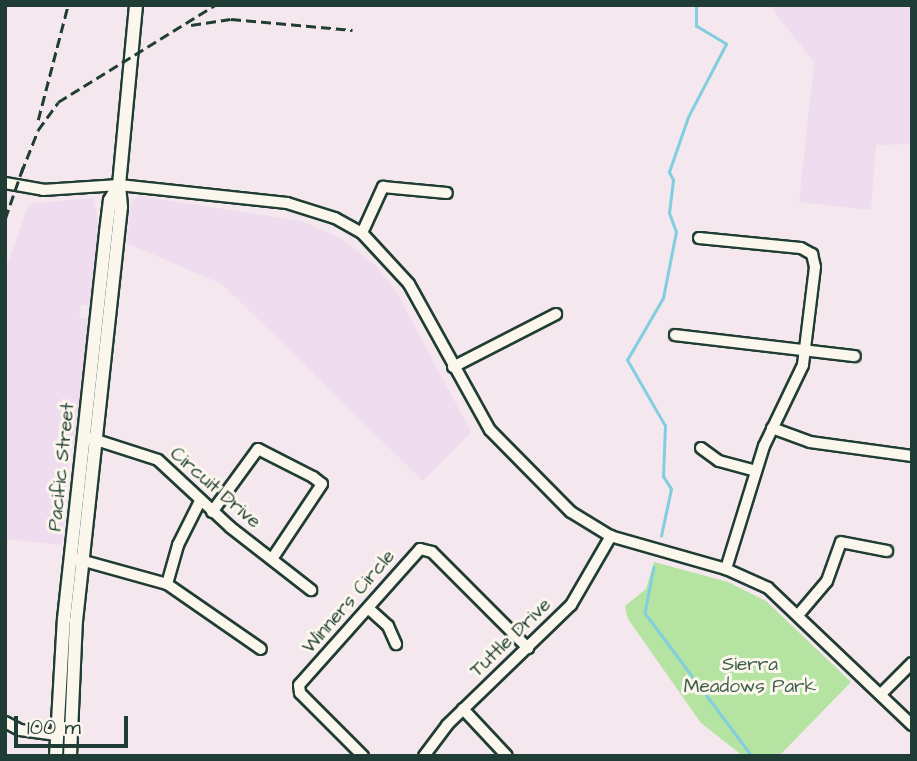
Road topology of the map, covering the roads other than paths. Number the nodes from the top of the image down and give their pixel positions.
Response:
1 (135, 5) edge
2 (5, 183) edge
3 (119, 185) junction
4 (447, 193) dead end
5 (362, 233) junction
6 (699, 238) dead end
7 (556, 314) dead end
8 (675, 335) dead end
9 (807, 350) junction
10 (855, 356) dead end
11 (453, 367) junction
12 (772, 428) junction
13 (91, 438) junction
14 (701, 448) dead end
15 (912, 456) edge
16 (756, 471) junction
17 (200, 501) junction
18 (212, 512) junction
19 (611, 536) junction
20 (887, 551) dead end
21 (77, 559) junction
22 (272, 559) junction
23 (726, 569) junction
24 (167, 584) junction
25 (311, 590) dead end
26 (368, 608) junction
27 (799, 614) junction
28 (396, 644) dead end
29 (528, 648) junction
30 (261, 649) dead end
31 (912, 663) edge
32 (881, 694) junction
33 (463, 709) junction
34 (5, 722) edge
35 (912, 725) edge
36 (57, 734) junction
37 (56, 756) edge
38 (69, 756) edge
39 (363, 756) edge
40 (424, 756) edge
41 (507, 756) edge

1 - 3 main road, Pacific Street
2 - 3 street
3 - 5 street
3 - 13 main road, Pacific Street
4 - 5 street
5 - 11 street
6 - 9 street
7 - 11 street
8 - 9 street
9 - 10 street
9 - 12 street
11 - 19 street
12 - 15 street
12 - 16 street
13 - 17 street, Circuit Drive
13 - 21 main road, Pacific Street
14 - 16 street
16 - 23 street
17 - 18 street, Circuit Drive
17 - 24 street
18 - 22 street, Circuit Drive
18 - 22 street
19 - 23 street
19 - 29 street, Tuttle Drive
20 - 27 street
21 - 24 street
21 - 36 main road, Pacific Street
21 - 38 main road, Pacific Street
22 - 25 street, Circuit Drive
23 - 27 street
24 - 30 street
26 - 28 street
26 - 29 street, Winners Circle
26 - 39 street, Winners Circle
27 - 32 street
29 - 33 street, Tuttle Drive
31 - 32 street
32 - 35 street
33 - 40 street, Tuttle Drive
33 - 41 street
34 - 36 street
36 - 37 main road, Pacific Street

